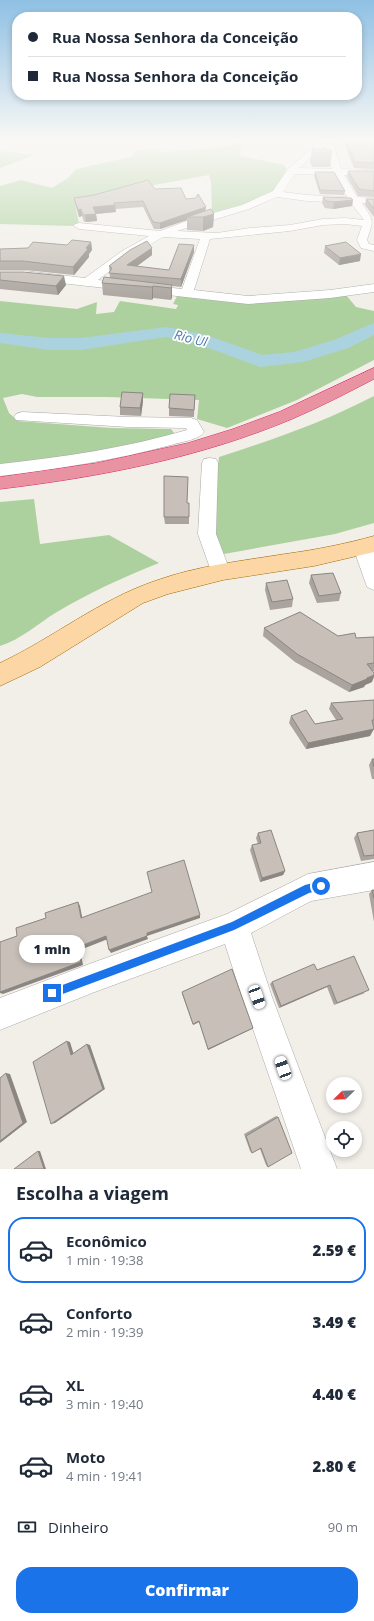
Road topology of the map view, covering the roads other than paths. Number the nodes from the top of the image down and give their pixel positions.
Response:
1 (275, 195) edge
2 (280, 195) edge
3 (349, 195) edge
4 (353, 200) junction
5 (374, 201) edge
6 (369, 224) junction
7 (79, 226) dead end
8 (157, 234) junction
9 (206, 236) junction
10 (374, 248) edge
11 (0, 275) edge
12 (87, 282) junction
13 (374, 288) edge
14 (187, 292) junction
15 (374, 373) edge
16 (374, 385) edge
17 (22, 417) dead end
18 (210, 463) dead end
19 (0, 470) edge
20 (0, 483) edge
21 (0, 491) edge
22 (370, 541) edge
23 (217, 563) junction
24 (374, 582) edge
25 (0, 660) edge
26 (0, 675) edge
27 (374, 876) edge
28 (234, 926) junction
29 (0, 1014) edge
30 (319, 1169) edge

1 - 8 street
2 - 4 street
3 - 4 street
4 - 5 street
4 - 6 street
6 - 9 street
6 - 10 street
7 - 8 street
8 - 9 street
8 - 12 street
9 - 14 street
11 - 12 street
12 - 14 street
13 - 14 street
15 - 20 highway
16 - 21 highway
17 - 19 street
18 - 23 street
22 - 23 main road
22 - 24 street
22 - 26 main road
23 - 25 main road
27 - 28 street
28 - 29 street
28 - 30 street

